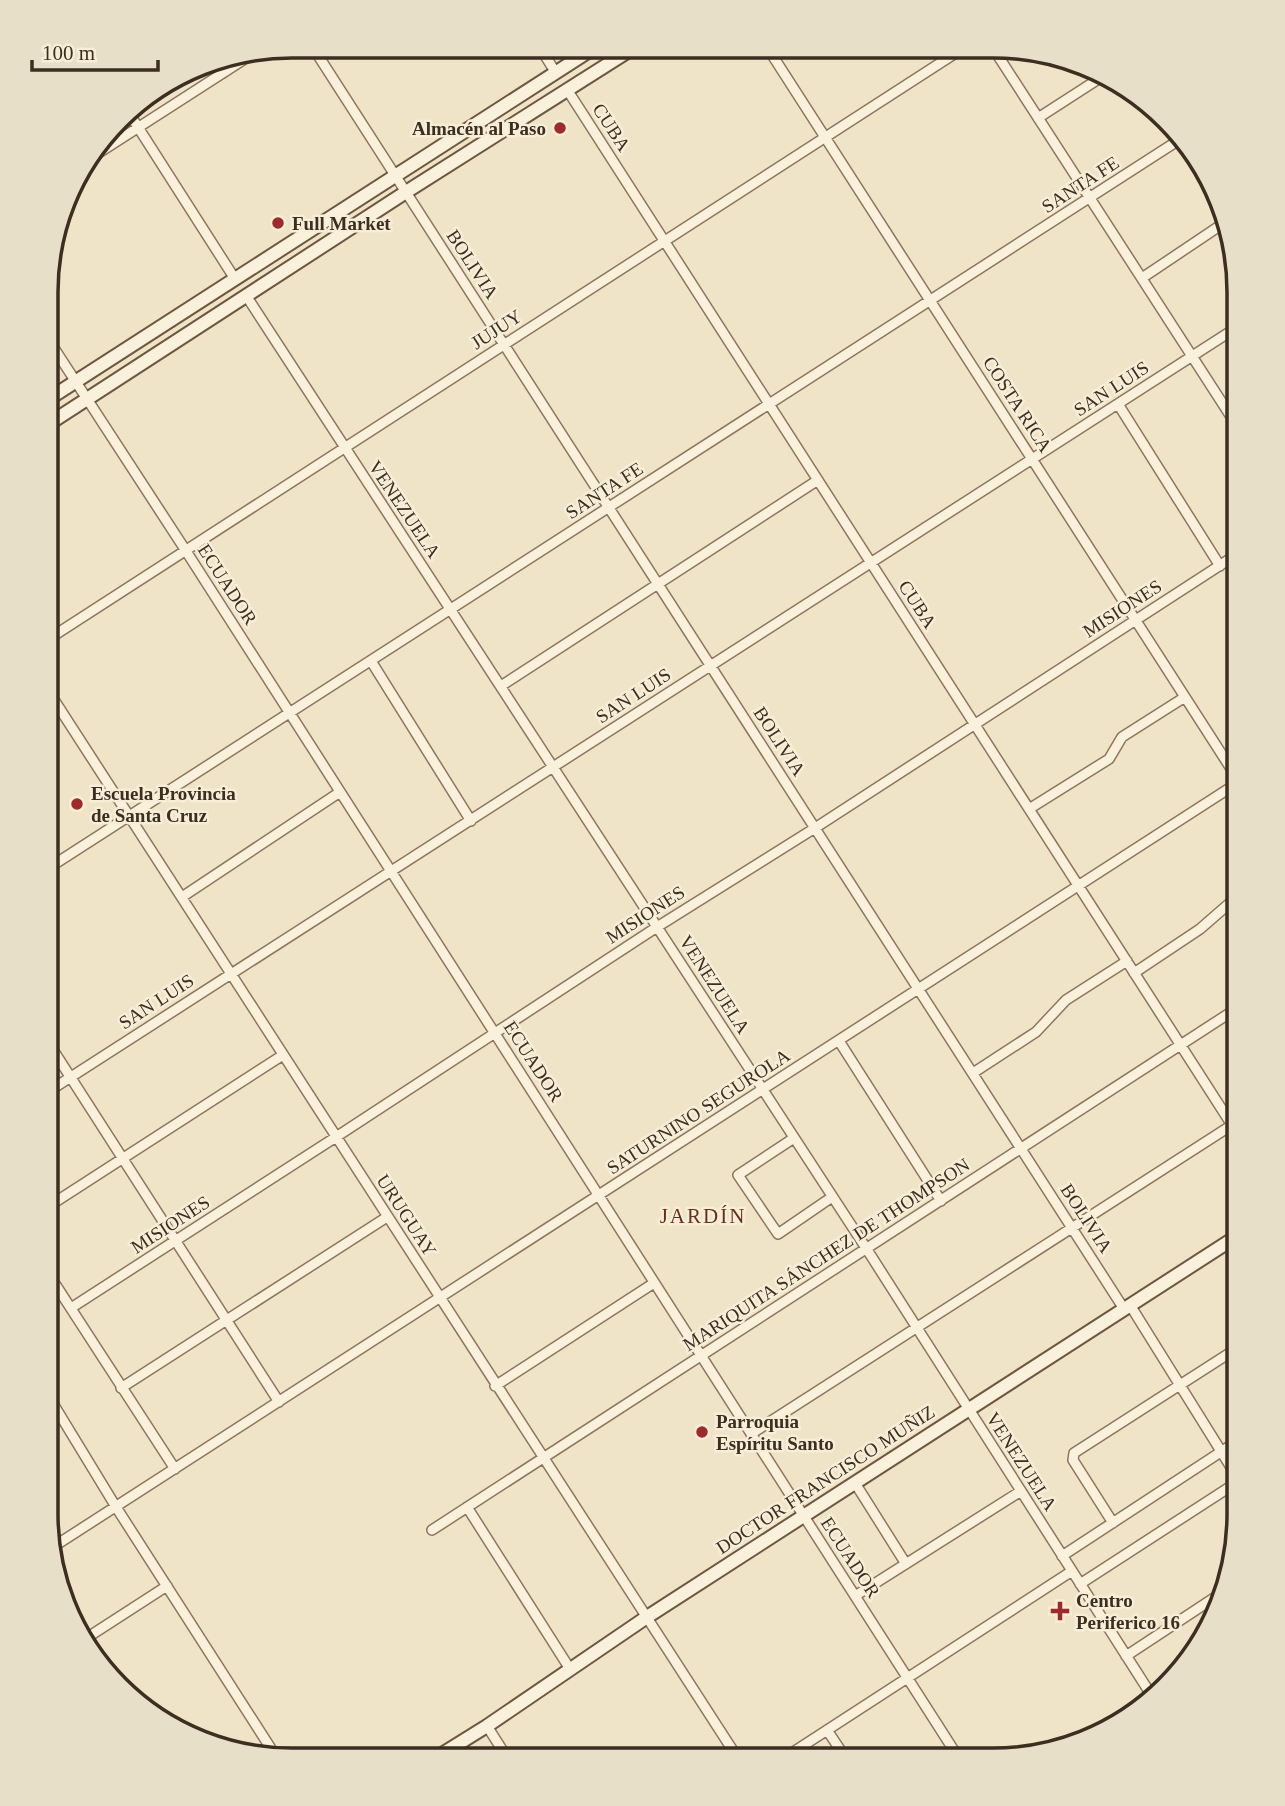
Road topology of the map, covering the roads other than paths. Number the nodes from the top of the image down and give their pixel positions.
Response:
1 (320, 58) edge
2 (547, 58) edge
3 (579, 58) edge
4 (618, 58) edge
5 (774, 58) edge
6 (948, 58) edge
7 (1000, 58) edge
8 (235, 65) edge
9 (220, 69) edge
10 (223, 73) junction
11 (556, 73) junction
12 (1095, 82) edge
13 (568, 91) junction
14 (1038, 118) junction
15 (133, 120) edge
16 (139, 128) junction
17 (826, 137) junction
18 (1174, 143) edge
19 (108, 147) edge
20 (396, 176) junction
21 (406, 192) junction
22 (1090, 198) junction
23 (1218, 227) edge
24 (665, 241) junction
25 (1142, 278) junction
26 (235, 279) junction
27 (247, 297) junction
28 (931, 301) junction
29 (1227, 334) edge
30 (505, 345) junction
31 (58, 355) edge
32 (1192, 357) junction
33 (75, 383) junction
34 (58, 393) edge
35 (87, 400) junction
36 (1118, 404) junction
37 (770, 405) junction
38 (1227, 411) edge
39 (58, 418) edge
40 (344, 448) junction
41 (1032, 459) junction
42 (818, 480) junction
43 (609, 508) junction
44 (186, 551) junction
45 (1227, 561) edge
46 (871, 563) junction
47 (1220, 566) junction
48 (658, 584) junction
49 (450, 608) junction
50 (1136, 620) junction
51 (58, 633) edge
52 (371, 660) junction
53 (711, 666) junction
54 (500, 686) junction
55 (1185, 696) junction
56 (58, 706) edge
57 (289, 712) junction
58 (975, 724) junction
59 (1227, 763) edge
60 (553, 767) junction
61 (1227, 790) edge
62 (340, 792) junction
63 (1029, 810) junction
64 (129, 815) junction
65 (471, 821) junction
66 (815, 828) junction
67 (58, 862) edge
68 (390, 870) junction
69 (1079, 886) junction
70 (182, 897) junction
71 (1227, 905) edge
72 (657, 926) junction
73 (1127, 961) junction
74 (1135, 973) junction
75 (231, 974) junction
76 (919, 989) junction
77 (1227, 1015) edge
78 (495, 1033) junction
79 (839, 1041) junction
80 (1181, 1045) junction
81 (283, 1055) junction
82 (58, 1058) edge
83 (973, 1073) junction
84 (70, 1077) junction
85 (58, 1085) edge
86 (763, 1090) junction
87 (1227, 1117) edge
88 (1227, 1128) edge
89 (336, 1137) junction
90 (794, 1138) junction
91 (1021, 1148) junction
92 (123, 1159) junction
93 (599, 1196) junction
94 (832, 1196) junction
95 (58, 1200) edge
96 (941, 1201) junction
97 (387, 1217) junction
98 (1072, 1227) junction
99 (176, 1241) junction
100 (1227, 1243) edge
101 (866, 1248) junction
102 (654, 1283) junction
103 (58, 1288) edge
104 (440, 1298) junction
105 (1127, 1307) junction
106 (71, 1308) junction
107 (226, 1320) junction
108 (916, 1328) junction
109 (701, 1355) junction
110 (1227, 1355) edge
111 (1180, 1385) junction
112 (495, 1386) junction
113 (121, 1388) junction
114 (279, 1402) junction
115 (969, 1409) junction
116 (58, 1412) edge
117 (751, 1434) junction
118 (1227, 1448) edge
119 (1222, 1452) junction
120 (542, 1458) junction
121 (1227, 1460) edge
122 (175, 1469) junction
123 (855, 1483) junction
124 (1227, 1488) edge
125 (1021, 1491) junction
126 (116, 1507) junction
127 (467, 1507) junction
128 (804, 1516) junction
129 (1113, 1523) junction
130 (432, 1530) dead end
131 (60, 1543) edge
132 (1062, 1556) junction
133 (906, 1564) junction
134 (1072, 1571) junction
135 (1080, 1584) junction
136 (167, 1586) junction
137 (855, 1596) junction
138 (1211, 1600) edge
139 (647, 1617) junction
140 (93, 1637) edge
141 (1126, 1656) junction
142 (570, 1669) junction
143 (908, 1678) junction
144 (1148, 1690) edge
145 (487, 1727) junction
146 (827, 1730) junction
147 (269, 1747) edge
148 (452, 1748) edge
149 (501, 1748) edge
150 (731, 1748) edge
151 (799, 1748) edge
152 (839, 1748) edge
153 (952, 1748) edge

1 - 20 street, BOLIVIA
2 - 11 street
3 - 11 main road
4 - 13 main road
5 - 17 street, COSTA RICA
6 - 17 street, JUJUY
7 - 14 street
8 - 10 street
9 - 10 street
10 - 16 street
11 - 20 main road
12 - 14 street
13 - 21 main road
13 - 24 street, CUBA
14 - 22 street
15 - 16 street
16 - 19 street
16 - 26 street
17 - 24 street, JUJUY
17 - 28 street, COSTA RICA
18 - 22 street, SANTA FE
20 - 21 street, BOLIVIA
20 - 26 main road
21 - 27 main road
21 - 30 street, BOLIVIA
22 - 25 street
22 - 28 street, SANTA FE
23 - 25 street
24 - 30 street, JUJUY
24 - 37 street, CUBA
25 - 32 street
26 - 33 main road
27 - 35 main road
27 - 40 street, VENEZUELA
28 - 37 street, SANTA FE
28 - 41 street, COSTA RICA
29 - 32 street, SAN LUIS
30 - 40 street, JUJUY
30 - 43 street, BOLIVIA
31 - 33 street, ECUADOR
32 - 36 street, SAN LUIS
32 - 38 street
33 - 34 main road
33 - 35 street, ECUADOR
35 - 39 main road
35 - 44 street, ECUADOR
36 - 41 street, SAN LUIS
36 - 47 street
37 - 42 street, CUBA
37 - 43 street, SANTA FE
40 - 44 street, JUJUY
40 - 49 street, VENEZUELA
41 - 46 street, SAN LUIS
41 - 50 street, COSTA RICA
42 - 46 street, CUBA
42 - 48 street
43 - 48 street, BOLIVIA
43 - 49 street, SANTA FE
44 - 51 street, JUJUY
44 - 57 street, ECUADOR
45 - 47 street, MISIONES
46 - 53 street, SAN LUIS
46 - 58 street, CUBA
47 - 50 street, MISIONES
48 - 53 street, BOLIVIA
48 - 54 street
49 - 52 street, SANTA FE
49 - 54 street, VENEZUELA
50 - 55 street, COSTA RICA
50 - 58 street, MISIONES
52 - 57 street, SANTA FE
52 - 65 street
53 - 60 street, SAN LUIS
53 - 66 street, BOLIVIA
54 - 60 street, VENEZUELA
55 - 59 street, COSTA RICA
55 - 63 street
56 - 64 street, URUGUAY
57 - 62 street, ECUADOR
57 - 64 street, SANTA FE
58 - 63 street, CUBA
58 - 66 street, MISIONES
60 - 65 street, SAN LUIS
60 - 72 street, VENEZUELA
61 - 69 street, SATURNINO SEGUROLA
62 - 68 street, ECUADOR
62 - 70 street
63 - 69 street, CUBA
64 - 67 street, SANTA FE
64 - 70 street, URUGUAY
65 - 68 street, SAN LUIS
66 - 72 street, MISIONES
66 - 76 street, BOLIVIA
68 - 75 street, SAN LUIS
68 - 78 street, ECUADOR
69 - 73 street, CUBA
69 - 76 street, SATURNINO SEGUROLA
70 - 75 street, URUGUAY
71 - 74 street
72 - 78 street, MISIONES
72 - 86 street, VENEZUELA
73 - 74 street, CUBA
73 - 83 street
74 - 80 street, CUBA
75 - 81 street, URUGUAY
75 - 84 street, SAN LUIS
76 - 79 street, SATURNINO SEGUROLA
76 - 83 street, BOLIVIA
77 - 80 street, MARIQUITA SÁNCHEZ DE THOMPSON
78 - 89 street, MISIONES
78 - 93 street, ECUADOR
79 - 86 street, SATURNINO SEGUROLA
79 - 96 street
80 - 87 street, CUBA
80 - 91 street, MARIQUITA SÁNCHEZ DE THOMPSON
81 - 89 street, URUGUAY
81 - 92 street
82 - 84 street
83 - 91 street, BOLIVIA
84 - 85 street, SAN LUIS
84 - 92 street
86 - 90 street, VENEZUELA
86 - 93 street, SATURNINO SEGUROLA
88 - 98 street
89 - 97 street, URUGUAY
89 - 99 street, MISIONES
90 - 94 street, VENEZUELA
90 - 94 street
91 - 96 street, MARIQUITA SÁNCHEZ DE THOMPSON
91 - 98 street, BOLIVIA
92 - 95 street
92 - 99 street
93 - 102 street, ECUADOR
93 - 104 street, SATURNINO SEGUROLA
94 - 101 street, VENEZUELA
96 - 101 street, MARIQUITA SÁNCHEZ DE THOMPSON
97 - 104 street, URUGUAY
97 - 107 street
98 - 105 street, BOLIVIA
98 - 108 street
99 - 106 street, MISIONES
99 - 107 street
100 - 105 main road, DOCTOR FRANCISCO MUÑIZ
101 - 108 street, VENEZUELA
101 - 109 street, MARIQUITA SÁNCHEZ DE THOMPSON
102 - 109 street, ECUADOR
102 - 112 street
103 - 106 street
104 - 112 street, URUGUAY
104 - 114 street, SATURNINO SEGUROLA
105 - 111 street, BOLIVIA
105 - 115 main road, DOCTOR FRANCISCO MUÑIZ
106 - 113 street
107 - 113 street
107 - 114 street
108 - 115 street, VENEZUELA
108 - 117 street
109 - 117 street, ECUADOR
109 - 120 street, MARIQUITA SÁNCHEZ DE THOMPSON
110 - 111 street
111 - 119 street, BOLIVIA
111 - 129 street
112 - 120 street, URUGUAY
113 - 122 street
114 - 122 street, SATURNINO SEGUROLA
115 - 123 main road, DOCTOR FRANCISCO MUÑIZ
115 - 125 street, VENEZUELA
116 - 126 street
117 - 128 street, ECUADOR
118 - 119 street
119 - 121 street, BOLIVIA
119 - 129 street
120 - 127 street, MARIQUITA SÁNCHEZ DE THOMPSON
120 - 139 street, URUGUAY
122 - 126 street, SATURNINO SEGUROLA
123 - 128 main road, DOCTOR FRANCISCO MUÑIZ
123 - 133 street
124 - 135 street
125 - 132 street, VENEZUELA
125 - 133 street
126 - 131 street, SATURNINO SEGUROLA
126 - 136 street
127 - 130 street, MARIQUITA SÁNCHEZ DE THOMPSON
127 - 142 street
128 - 137 street, ECUADOR
128 - 139 main road, DOCTOR FRANCISCO MUÑIZ
129 - 132 street
132 - 134 street, VENEZUELA
133 - 137 street
134 - 135 street, VENEZUELA
134 - 143 street
135 - 141 street, VENEZUELA
136 - 140 street
136 - 147 street
137 - 143 street, ECUADOR
138 - 141 street
139 - 142 main road, DOCTOR FRANCISCO MUÑIZ
139 - 150 street, URUGUAY
141 - 144 street, VENEZUELA
142 - 145 main road, DOCTOR FRANCISCO MUÑIZ
143 - 146 street
143 - 153 street, ECUADOR
145 - 148 main road, DOCTOR FRANCISCO MUÑIZ
145 - 149 street
146 - 151 street
146 - 152 street

